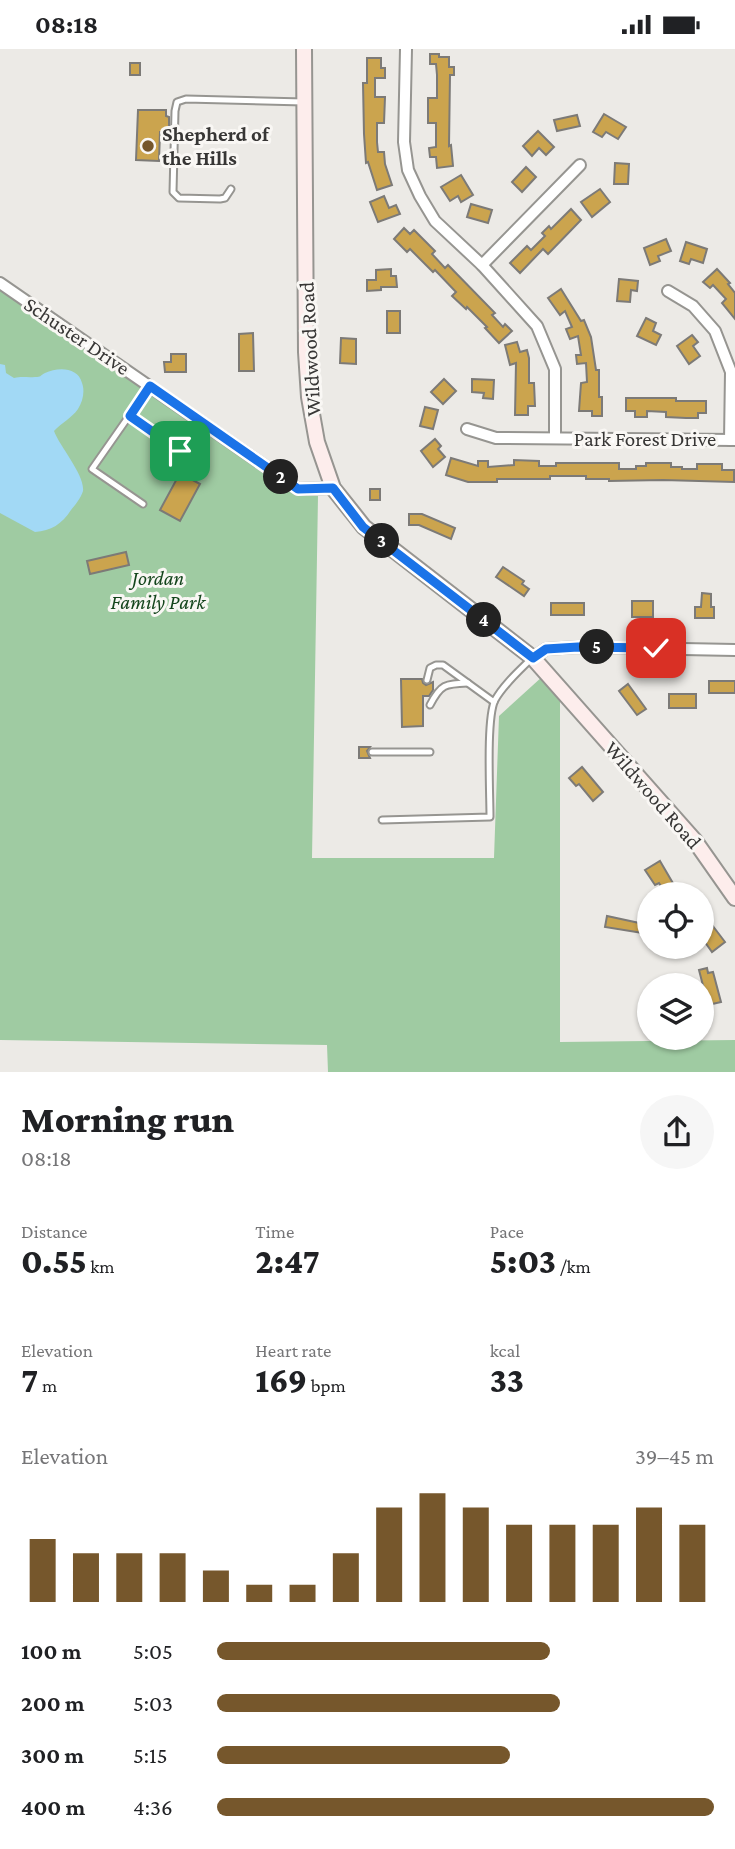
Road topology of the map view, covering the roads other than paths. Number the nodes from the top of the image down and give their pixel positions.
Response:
1 (304, 49) edge
2 (406, 49) edge
3 (305, 102) junction
4 (580, 165) dead end
5 (231, 189) dead end
6 (482, 265) junction
7 (0, 283) edge
8 (668, 291) dead end
9 (150, 386) junction
10 (130, 416) junction
11 (467, 429) dead end
12 (555, 438) junction
13 (733, 440) edge
14 (180, 451) dead end
15 (333, 488) junction
16 (143, 504) dead end
17 (735, 650) edge
18 (533, 658) junction
19 (427, 680) dead end
20 (468, 683) junction
21 (494, 702) junction
22 (430, 705) dead end
23 (372, 753) dead end
24 (430, 753) dead end
25 (383, 820) dead end
26 (735, 898) edge

1 - 3 street, Wildwood Road
2 - 6 street
3 - 5 lane
3 - 15 street, Wildwood Road
4 - 6 street
6 - 12 street
7 - 9 street, Schuster Drive
8 - 13 street
9 - 10 lane
9 - 15 street, Schuster Drive
10 - 14 lane
10 - 16 lane
11 - 12 street, Park Forest Drive
12 - 13 street, Park Forest Drive
15 - 18 street, Wildwood Road
17 - 18 street
18 - 21 lane
18 - 26 street, Wildwood Road
19 - 20 lane
20 - 21 lane
20 - 22 lane
21 - 25 lane
23 - 24 lane

